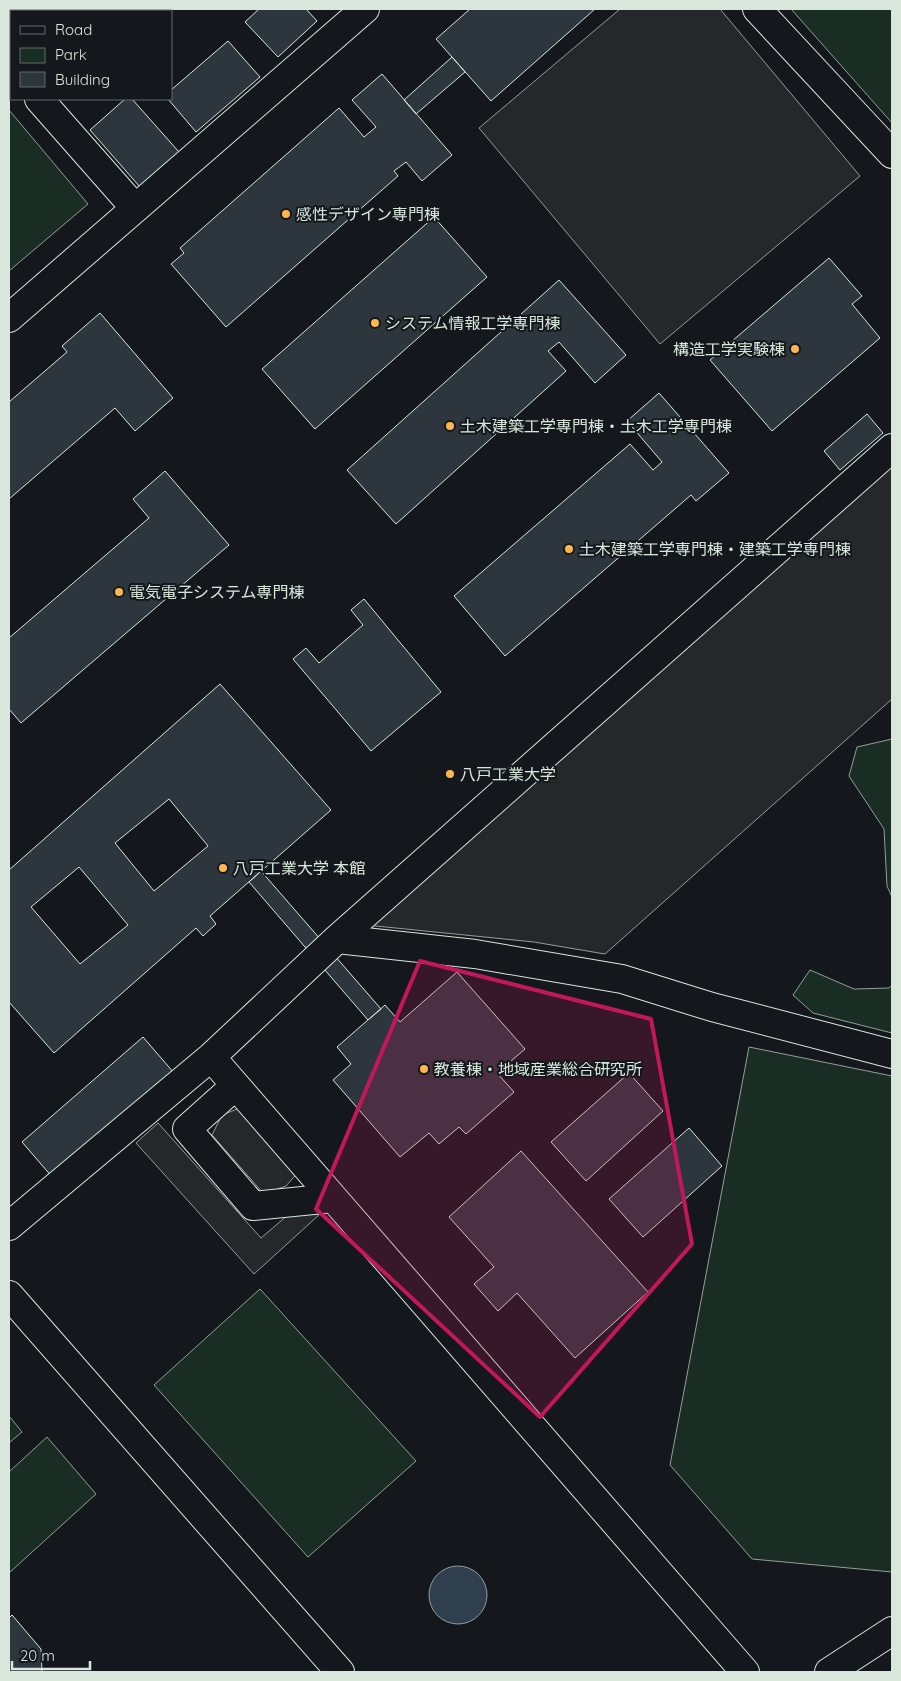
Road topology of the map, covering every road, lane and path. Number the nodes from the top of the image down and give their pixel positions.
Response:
1 (365, 9) edge
2 (757, 9) edge
3 (40, 100) edge
4 (892, 154) edge
5 (136, 208) junction
6 (9, 318) edge
7 (892, 448) edge
8 (336, 939) junction
9 (892, 1054) edge
10 (210, 1057) junction
11 (235, 1086) junction
12 (333, 1198) junction
13 (9, 1226) edge
14 (9, 1296) edge
15 (892, 1631) edge
16 (340, 1672) edge
17 (745, 1672) edge
18 (829, 1672) edge

1 - 5 main road
2 - 4 main road
3 - 5 main road
5 - 6 main road
7 - 8 main road
8 - 9 main road
8 - 10 main road
10 - 11 main road
10 - 13 main road
11 - 12 main road
11 - 12 main road
12 - 17 main road
14 - 16 main road
15 - 18 main road

